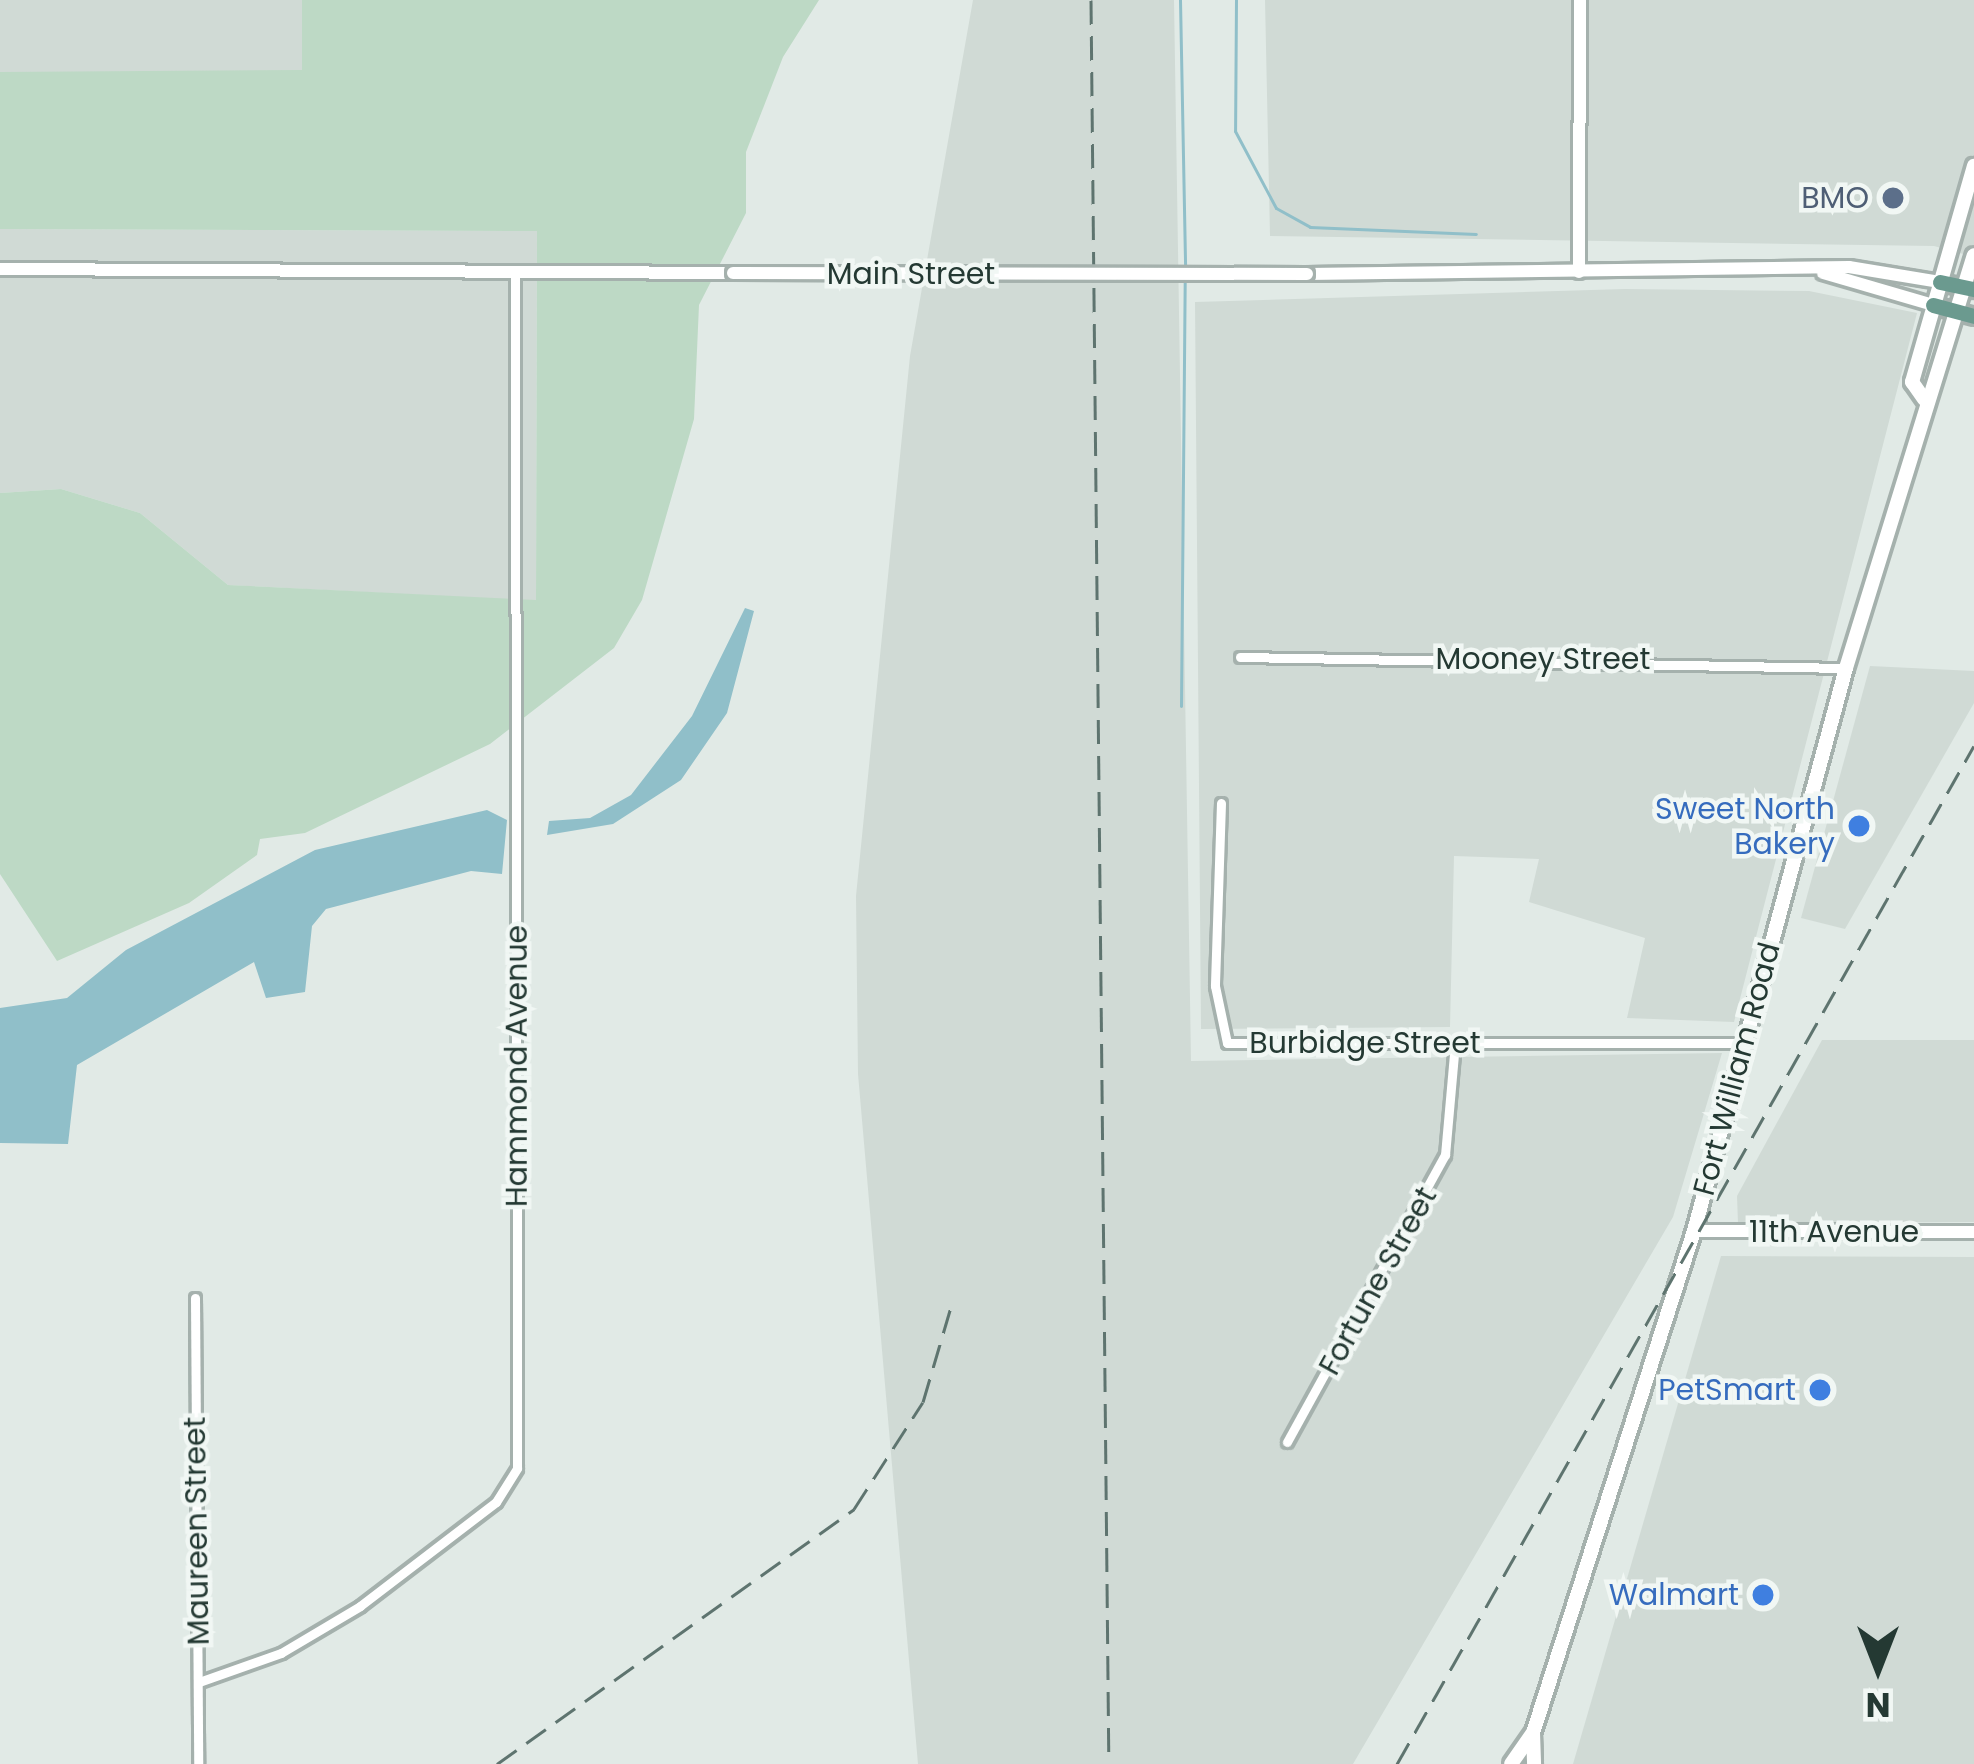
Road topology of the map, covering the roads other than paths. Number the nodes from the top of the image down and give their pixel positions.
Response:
1 (1580, 0) edge
2 (1974, 166) edge
3 (1974, 255) edge
4 (0, 269) edge
5 (1580, 272) junction
6 (1822, 272) junction
7 (515, 273) junction
8 (1940, 282) junction
9 (1970, 288) edge
10 (1934, 305) junction
11 (1966, 314) edge
12 (1924, 399) junction
13 (1240, 658) dead end
14 (1846, 668) junction
15 (1221, 803) dead end
16 (1455, 1042) junction
17 (1743, 1043) junction
18 (1694, 1232) junction
19 (1974, 1232) edge
20 (194, 1298) dead end
21 (1287, 1442) dead end
22 (199, 1682) junction
23 (1532, 1733) junction
24 (198, 1764) edge
25 (1511, 1764) edge
26 (1534, 1764) edge

1 - 5 street
2 - 8 main road, Fort William Road
3 - 9 main road, Fort William Road
4 - 7 street, Main Street
5 - 6 street, Main Street
5 - 7 street, Main Street, bridge
6 - 8 street, Main Street
6 - 10 street, Main Street
7 - 22 street, Hammond Avenue
8 - 9 main road
8 - 10 main road, Fort William Road
9 - 11 main road, Fort William Road
10 - 11 main road
10 - 12 main road, Fort William Road
11 - 12 main road, Fort William Road
12 - 14 main road, Fort William Road
13 - 14 street, Mooney Street
14 - 17 main road, Fort William Road
15 - 16 street, Burbidge Street
16 - 17 street, Burbidge Street
16 - 21 street, Fortune Street
17 - 18 main road, Fort William Road
18 - 19 street, 11th Avenue
18 - 23 main road, Fort William Road
20 - 22 street, Maureen Street
22 - 24 street, Maureen Street
23 - 25 main road, Fort William Road
23 - 26 main road, Fort William Road

